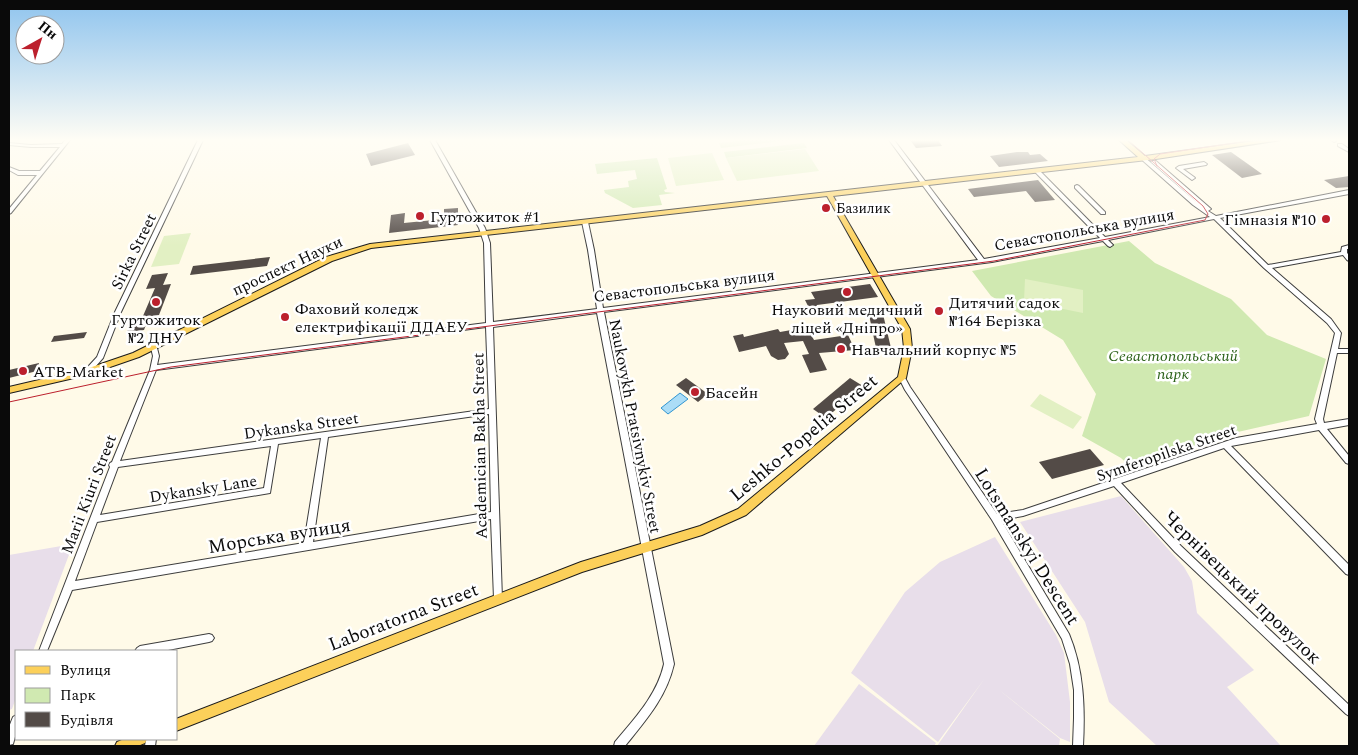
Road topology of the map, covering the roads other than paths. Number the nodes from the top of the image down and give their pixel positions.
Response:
1 (40, 175) edge
2 (184, 175) edge
3 (451, 175) edge
4 (917, 175) edge
5 (997, 175) edge
6 (1041, 175) edge
7 (1164, 175) edge
8 (1188, 175) edge
9 (1192, 178) dead end
10 (923, 183) junction
11 (1078, 187) dead end
12 (1349, 192) edge
13 (829, 194) junction
14 (9, 212) edge
15 (1103, 213) dead end
16 (1214, 215) junction
17 (585, 222) junction
18 (484, 234) junction
19 (1107, 242) junction
20 (1349, 247) edge
21 (1344, 253) junction
22 (1349, 258) edge
23 (982, 261) junction
24 (1266, 267) junction
25 (876, 275) junction
26 (600, 310) junction
27 (490, 324) junction
28 (154, 348) junction
29 (1334, 351) junction
30 (1349, 351) edge
31 (154, 368) junction
32 (87, 372) junction
33 (902, 378) junction
34 (9, 390) edge
35 (492, 411) junction
36 (1349, 422) edge
37 (1322, 428) junction
38 (325, 435) junction
39 (276, 442) junction
40 (1226, 445) junction
41 (1349, 461) edge
42 (114, 466) junction
43 (1116, 483) junction
44 (494, 515) junction
45 (994, 518) junction
46 (94, 519) junction
47 (308, 547) junction
48 (646, 547) junction
49 (1349, 571) edge
50 (70, 586) junction
51 (498, 599) junction
52 (209, 638) dead end
53 (43, 650) edge
54 (145, 650) edge
55 (1349, 711) edge
56 (15, 723) edge
57 (178, 724) edge
58 (9, 740) edge
59 (138, 740) edge
60 (122, 746) edge
61 (619, 746) edge
62 (1078, 746) edge

1 - 14 street
2 - 32 street, Sirka Street
3 - 18 street
4 - 10 street
5 - 10 main road, проспект Науки
6 - 19 street
7 - 16 street
8 - 9 street
10 - 13 main road, проспект Науки
10 - 23 street
11 - 15 street
12 - 16 street, Севастопольська вулиця
13 - 17 main road, проспект Науки
13 - 25 main road
16 - 19 street, Севастопольська вулиця
16 - 24 street
17 - 18 main road, проспект Науки
17 - 26 street, Naukovykh Pratsivnykiv Street
18 - 27 street, Academician Bakha Street
18 - 28 main road, проспект Науки
19 - 23 street, Севастопольська вулиця
20 - 21 street
21 - 22 street
21 - 24 street
23 - 25 street, Севастопольська вулиця
24 - 29 street
25 - 26 street, Севастопольська вулиця
25 - 33 main road
26 - 27 street, Севастопольська вулиця
26 - 48 street, Naukovykh Pratsivnykiv Street
27 - 31 street, Севастопольська вулиця
27 - 35 street, Academician Bakha Street
28 - 31 street, Marii Kiuri Street
28 - 32 main road, проспект Науки
29 - 30 street
29 - 37 street
31 - 42 street, Marii Kiuri Street
32 - 34 main road, проспект Науки
33 - 45 street, Lotsmanskyi Descent
33 - 48 main road, Leshko-Popelia Street
35 - 38 street, Dykanska Street
35 - 44 street, Academician Bakha Street
36 - 37 street, Symferopilska Street
37 - 40 street, Symferopilska Street
37 - 41 street
38 - 39 street, Dykanska Street
38 - 47 street
39 - 42 street, Dykanska Street
39 - 46 street, Dykansky Lane
40 - 43 street, Symferopilska Street
40 - 49 street
42 - 46 street, Marii Kiuri Street
43 - 45 street, Symferopilska Street
43 - 55 street, Чернівецький провулок
44 - 47 street, Морська вулиця
44 - 51 street, Academician Bakha Street
45 - 62 street, Lotsmanskyi Descent
46 - 50 street, Marii Kiuri Street
47 - 50 street, Морська вулиця
48 - 51 main road, Laboratorna Street
48 - 61 street
50 - 53 street, Marii Kiuri Street
51 - 57 main road, Laboratorna Street
52 - 54 street
56 - 58 street
59 - 60 main road

